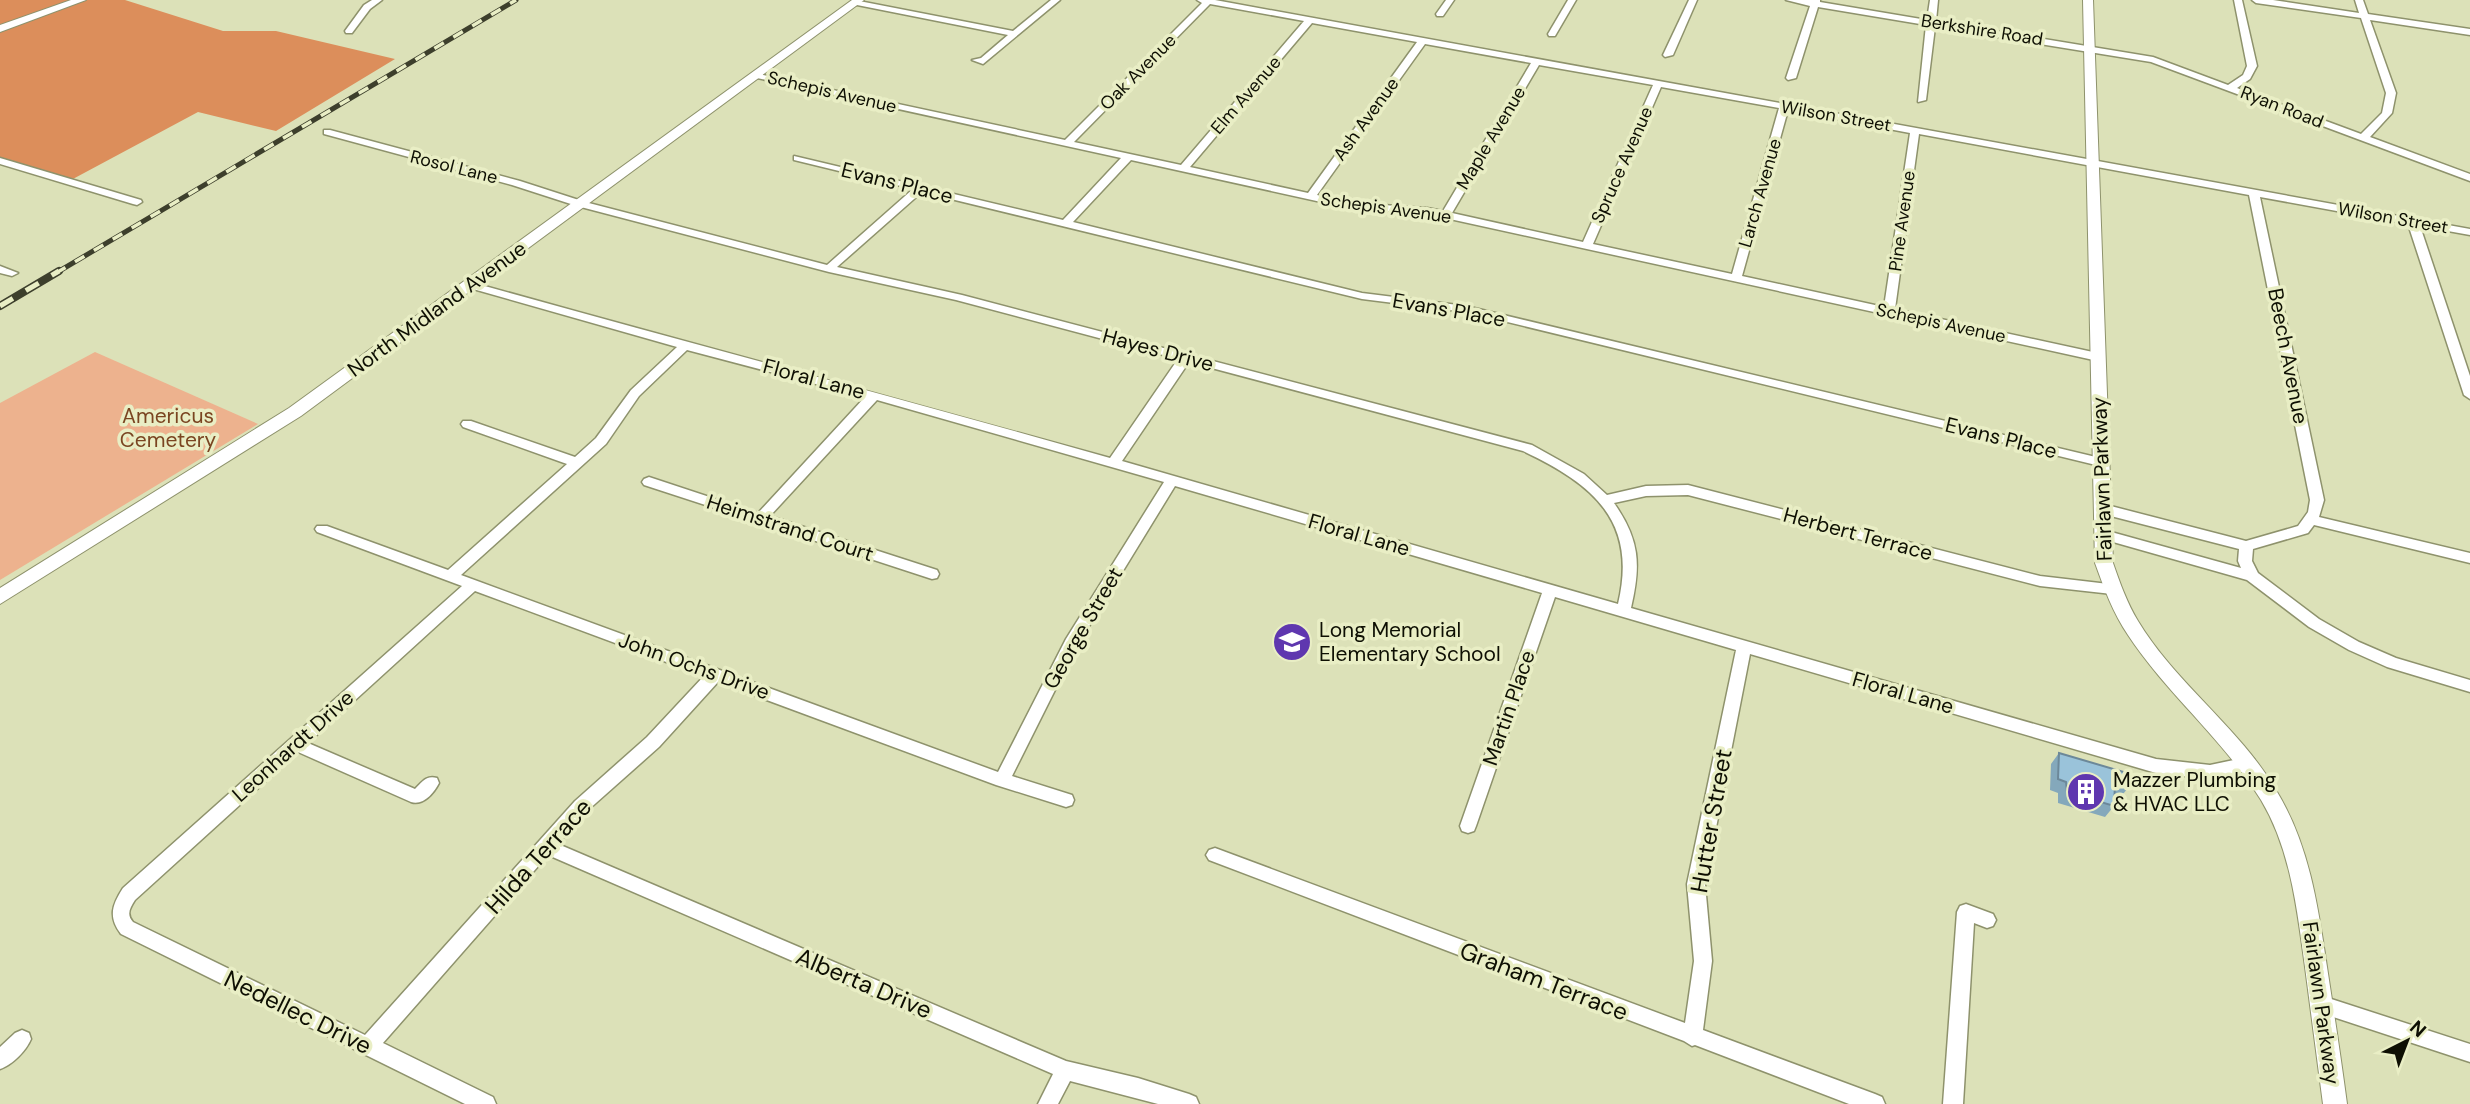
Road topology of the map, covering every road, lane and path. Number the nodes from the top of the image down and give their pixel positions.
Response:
1 (82, 0) edge
2 (378, 0) edge
3 (1056, 0) edge
4 (1206, 0) edge
5 (1450, 0) edge
6 (1572, 0) edge
7 (1693, 0) edge
8 (1790, 0) edge
9 (1934, 0) edge
10 (2088, 0) edge
11 (2238, 0) edge
12 (2256, 0) edge
13 (2358, 0) edge
14 (858, 1) edge
15 (1815, 2) edge
16 (1440, 14) dead end
17 (2365, 16) junction
18 (1310, 20) junction
19 (1931, 22) junction
20 (0, 29) edge
21 (349, 31) dead end
22 (2470, 32) edge
23 (1015, 34) junction
24 (1552, 34) dead end
25 (1422, 41) junction
26 (2090, 48) junction
27 (1668, 55) dead end
28 (977, 60) dead end
29 (1536, 62) junction
30 (757, 75) junction
31 (1791, 78) dead end
32 (1658, 84) junction
33 (2230, 88) junction
34 (1921, 100) dead end
35 (1784, 107) junction
36 (1915, 131) junction
37 (327, 132) dead end
38 (2363, 138) junction
39 (1066, 144) junction
40 (1128, 157) junction
41 (798, 158) dead end
42 (0, 161) edge
43 (2093, 163) junction
44 (1182, 169) junction
45 (2470, 178) edge
46 (920, 188) junction
47 (2254, 193) junction
48 (1310, 197) junction
49 (136, 202) dead end
50 (581, 204) junction
51 (1446, 215) junction
52 (2413, 222) junction
53 (1065, 223) junction
54 (2470, 232) edge
55 (1586, 247) junction
56 (0, 269) edge
57 (830, 269) junction
58 (12, 273) dead end
59 (1736, 279) junction
60 (470, 285) junction
61 (1889, 312) junction
62 (685, 346) junction
63 (1186, 357) junction
64 (2098, 357) junction
65 (874, 395) junction
66 (2470, 395) edge
67 (467, 424) dead end
68 (2100, 462) junction
69 (578, 463) junction
70 (1112, 464) junction
71 (1172, 480) junction
72 (649, 482) dead end
73 (1605, 500) junction
74 (2103, 509) junction
75 (761, 519) junction
76 (2312, 520) junction
77 (322, 529) dead end
78 (2104, 535) junction
79 (2246, 546) junction
80 (2470, 558) edge
81 (932, 574) dead end
82 (451, 576) junction
83 (2252, 576) junction
84 (473, 585) junction
85 (2112, 589) junction
86 (1550, 591) junction
87 (0, 597) edge
88 (1623, 612) junction
89 (1744, 647) junction
90 (716, 674) junction
91 (2469, 689) edge
92 (295, 744) junction
93 (2248, 764) junction
94 (1002, 780) junction
95 (431, 783) dead end
96 (1066, 800) dead end
97 (1468, 826) dead end
98 (545, 846) junction
99 (1215, 855) dead end
100 (119, 913) joint
101 (1987, 920) dead end
102 (2322, 1004) junction
103 (1692, 1037) junction
104 (22, 1039) dead end
105 (368, 1046) junction
106 (2470, 1054) edge
107 (0, 1060) edge
108 (1065, 1070) junction
109 (486, 1104) edge
110 (1048, 1104) edge
111 (1189, 1104) edge
112 (1875, 1104) edge
113 (1953, 1104) edge
114 (2335, 1104) edge

1 - 20 street
2 - 21 street
3 - 23 street
4 - 18 street, Wilson Street
4 - 39 street, Oak Avenue
5 - 16 street
6 - 24 street
7 - 27 street
8 - 15 street, Berkshire Road
9 - 19 street
10 - 26 street, Fairlawn Parkway
11 - 33 street
12 - 17 street
13 - 17 street
14 - 23 street
14 - 30 street, North Midland Avenue
15 - 19 street, Berkshire Road
15 - 31 street
17 - 22 street
17 - 38 street
18 - 25 street, Wilson Street
18 - 44 street, Elm Avenue
19 - 26 street, Berkshire Road
19 - 34 street
23 - 28 street
25 - 29 street, Wilson Street
25 - 48 street, Ash Avenue
26 - 33 street, Ryan Road
26 - 43 street, Fairlawn Parkway
29 - 32 street, Wilson Street
29 - 51 street, Maple Avenue
30 - 39 street, Schepis Avenue
30 - 50 street, North Midland Avenue
32 - 35 street, Wilson Street
32 - 55 street, Spruce Avenue
33 - 38 street, Ryan Road
35 - 36 street, Wilson Street
35 - 59 street, Larch Avenue
36 - 43 street, Wilson Street
36 - 61 street, Pine Avenue
37 - 50 street, Rosol Lane
38 - 45 street, Ryan Road
39 - 40 street, Schepis Avenue
40 - 44 street, Schepis Avenue
40 - 53 street
41 - 46 street, Evans Place
42 - 49 street
43 - 47 street, Wilson Street
43 - 64 street, Fairlawn Parkway
44 - 48 street, Schepis Avenue
46 - 53 street, Evans Place
46 - 57 street
47 - 52 street, Wilson Street
47 - 76 street, Beech Avenue
48 - 51 street, Schepis Avenue
50 - 57 street, Hayes Drive
50 - 60 street, North Midland Avenue
51 - 55 street, Schepis Avenue
52 - 54 street, Wilson Street
52 - 66 street
53 - 68 street, Evans Place
55 - 59 street, Schepis Avenue
56 - 58 street
57 - 63 street, Hayes Drive
59 - 61 street, Schepis Avenue
60 - 62 street, Floral Lane
60 - 87 street, North Midland Avenue
61 - 64 street, Schepis Avenue
62 - 65 street, Floral Lane
62 - 69 street
63 - 70 street
63 - 73 street, Hayes Drive
64 - 68 street, Fairlawn Parkway
65 - 70 street, Floral Lane
65 - 75 street
67 - 69 street
68 - 74 street, Fairlawn Parkway
69 - 82 street
70 - 71 street, Floral Lane
71 - 86 street, Floral Lane
71 - 94 street, George Street
72 - 75 street, Heimstrand Court
73 - 85 street, Herbert Terrace
73 - 88 street, Hayes Drive
74 - 78 street, Fairlawn Parkway
74 - 79 street
75 - 81 street, Heimstrand Court
76 - 79 street
76 - 80 street
77 - 82 street, John Ochs Drive
78 - 83 street
78 - 85 street, Fairlawn Parkway
79 - 83 street
82 - 84 street, John Ochs Drive
83 - 91 street
84 - 90 street, John Ochs Drive
84 - 92 street, Leonhardt Drive
85 - 93 street, Fairlawn Parkway
86 - 88 street, Floral Lane
86 - 97 street, Martin Place
88 - 89 street, Floral Lane
89 - 93 street, Floral Lane
89 - 103 street, Hutter Street
90 - 94 street, John Ochs Drive
90 - 98 street, Hilda Terrace
92 - 95 street
92 - 100 street, Leonhardt Drive
93 - 102 street, Fairlawn Parkway
94 - 96 street, John Ochs Drive
98 - 105 street, Hilda Terrace
98 - 108 street, Alberta Drive
99 - 103 street, Graham Terrace
100 - 105 street, Nedellec Drive
101 - 113 street
102 - 106 street
102 - 114 street, Fairlawn Parkway
103 - 112 street, Graham Terrace
104 - 107 street
105 - 109 street, Nedellec Drive
108 - 110 street
108 - 111 street, Alberta Drive

